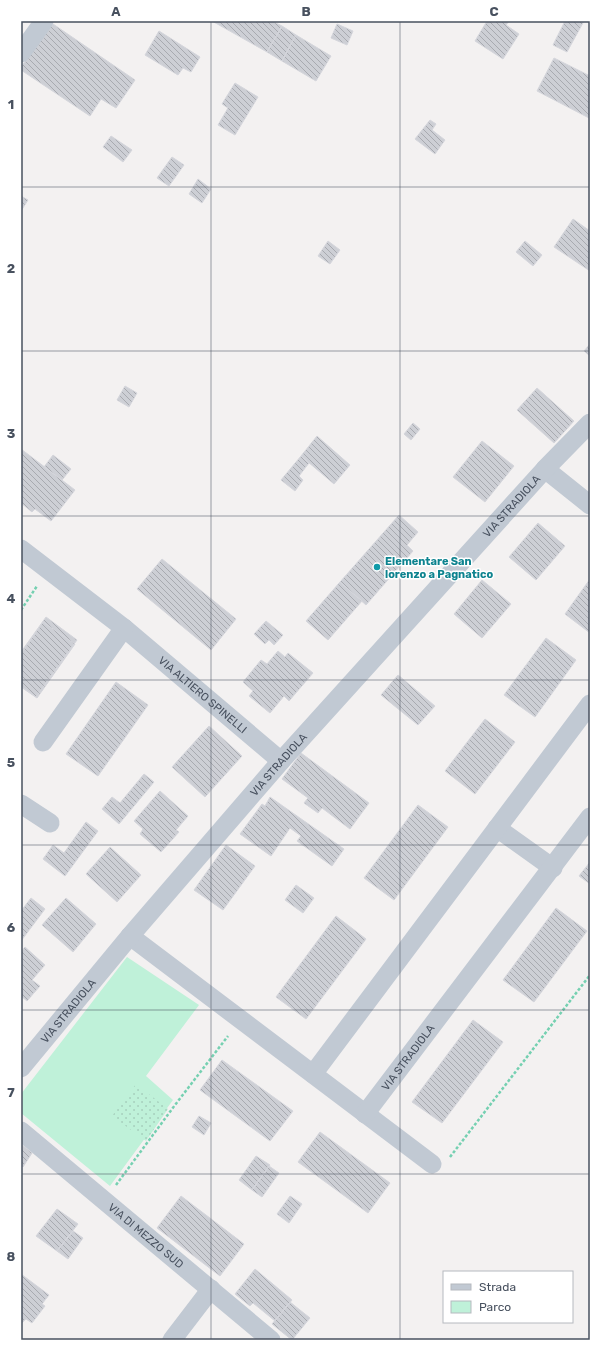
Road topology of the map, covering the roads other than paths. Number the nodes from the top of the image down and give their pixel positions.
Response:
1 (44, 21) edge
2 (21, 53) edge
3 (590, 423) edge
4 (545, 469) junction
5 (590, 505) edge
6 (21, 549) edge
7 (124, 628) junction
8 (590, 704) edge
9 (43, 742) dead end
10 (281, 761) junction
11 (21, 804) edge
12 (590, 817) edge
13 (50, 824) dead end
14 (497, 828) junction
15 (553, 868) junction
16 (130, 936) junction
17 (21, 1068) edge
18 (313, 1074) junction
19 (366, 1114) junction
20 (21, 1131) edge
21 (432, 1164) road end
22 (211, 1289) junction
23 (172, 1340) edge
24 (271, 1340) edge

1 - 2 street
3 - 4 street, VIA STRADIOLA
4 - 5 street, VIA STRADIOLA
4 - 10 street, VIA STRADIOLA
6 - 7 street, VIA ALTIERO SPINELLI
7 - 9 street
7 - 10 street, VIA ALTIERO SPINELLI
8 - 14 street
10 - 16 street, VIA STRADIOLA
11 - 13 street
12 - 15 street, VIA STRADIOLA
14 - 15 street
14 - 18 street
15 - 19 street, VIA STRADIOLA
16 - 17 street, VIA STRADIOLA
16 - 18 street
18 - 19 street
19 - 21 street
20 - 22 street, VIA DI MEZZO SUD
22 - 23 street
22 - 24 street, VIA DI MEZZO SUD

